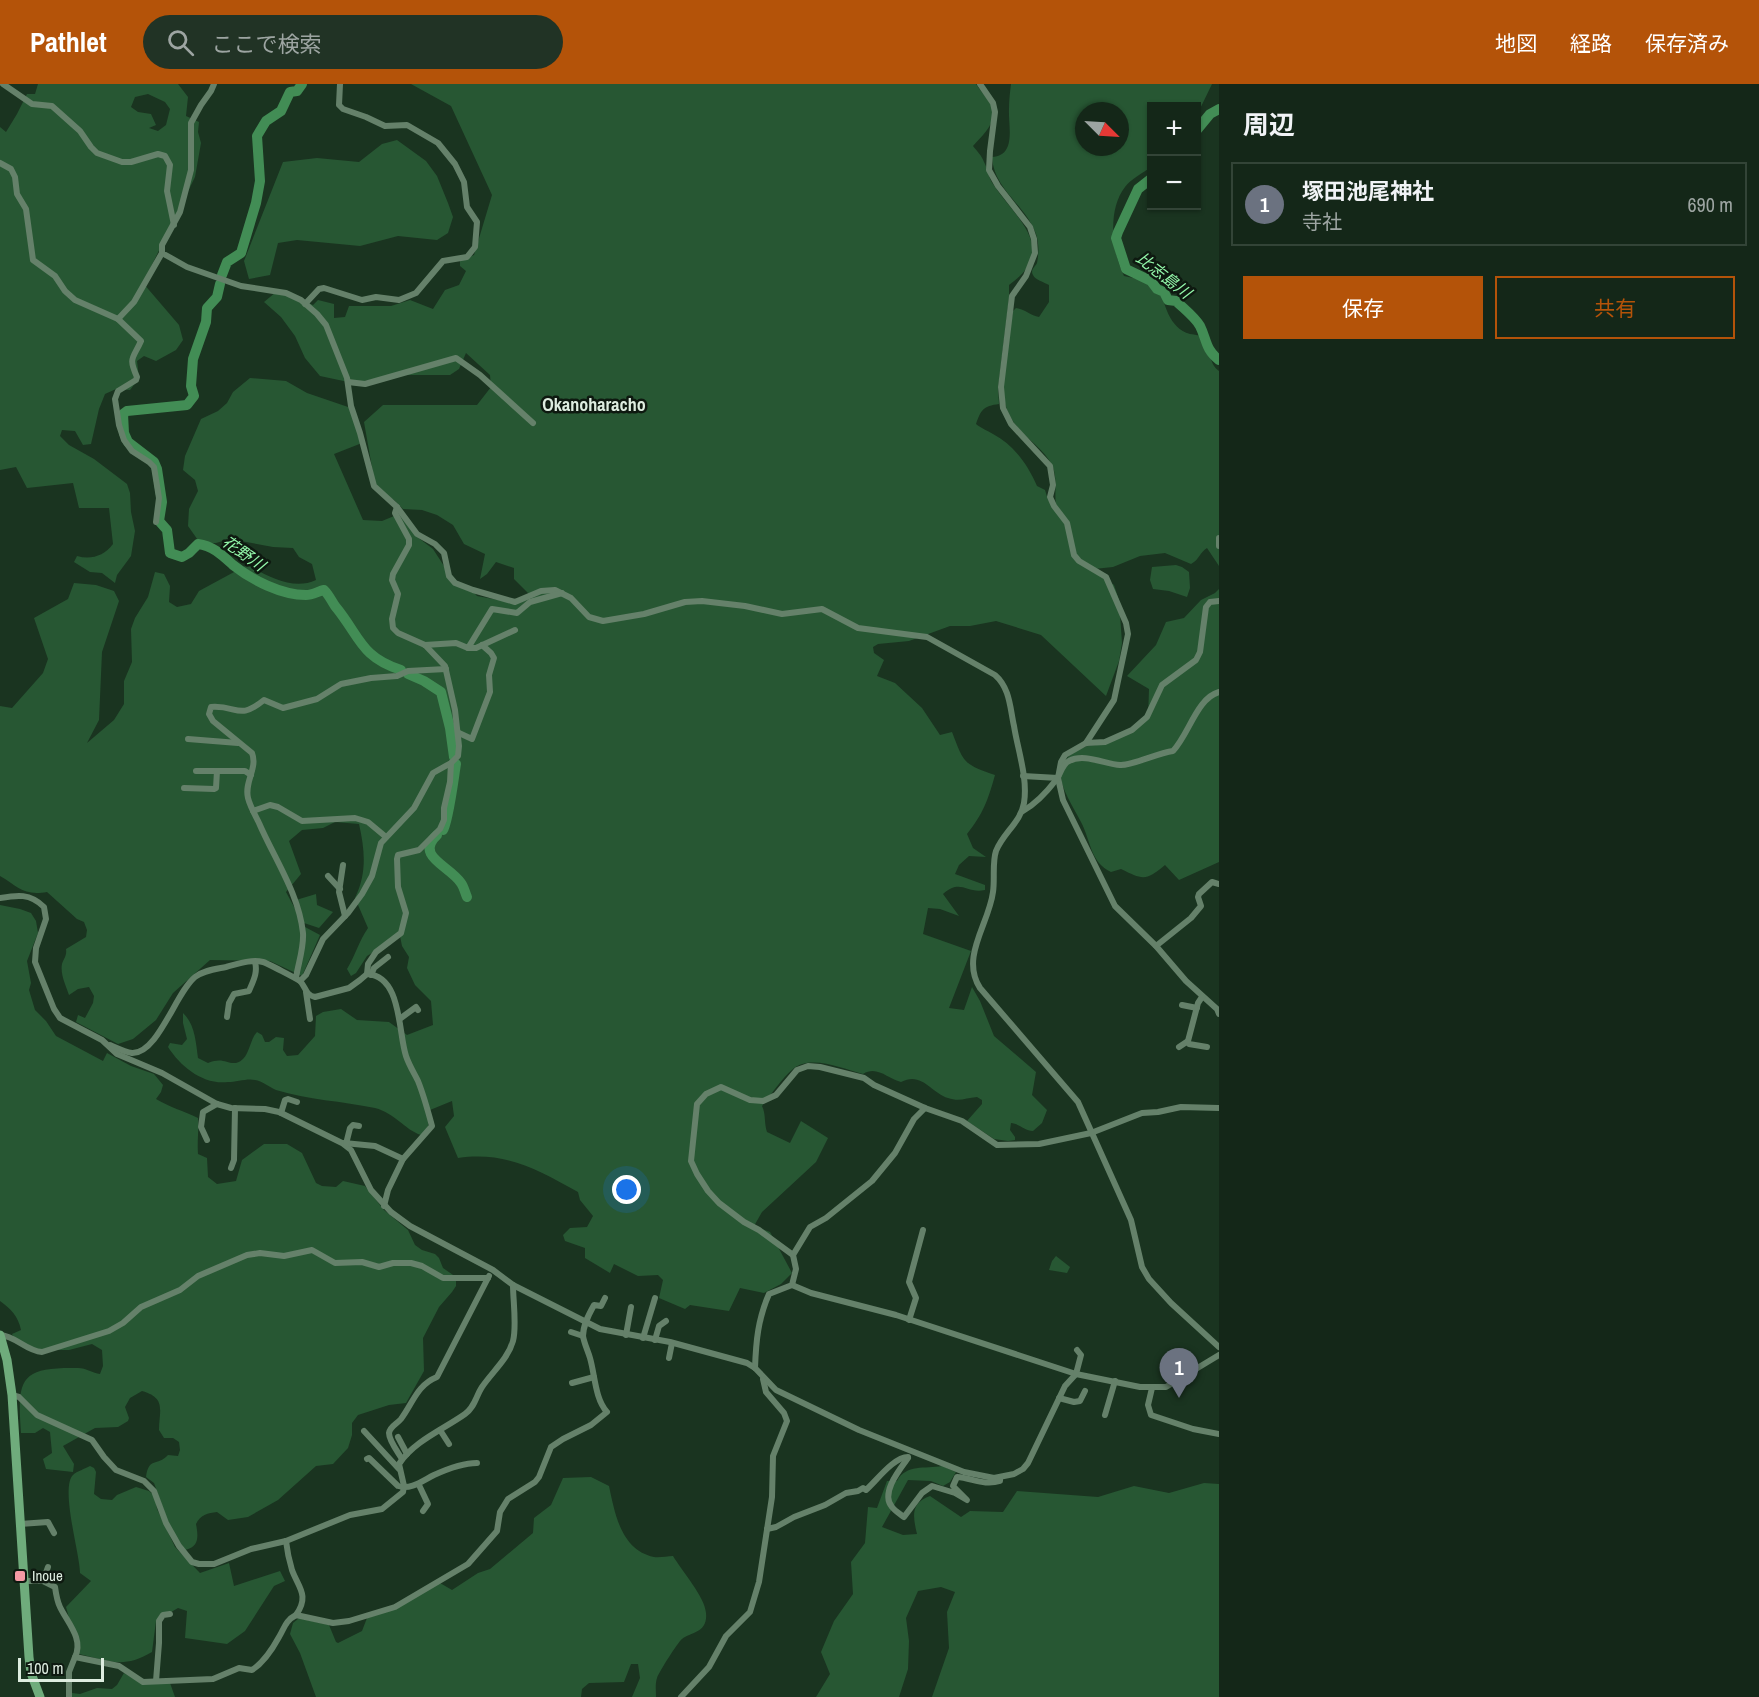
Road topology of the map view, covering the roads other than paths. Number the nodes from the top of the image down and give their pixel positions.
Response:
1 (3, 84) edge
2 (214, 84) edge
3 (340, 84) edge
4 (980, 84) edge
5 (0, 163) edge
6 (174, 226) junction
7 (162, 253) junction
8 (305, 304) junction
9 (118, 319) junction
10 (348, 382) junction
11 (533, 423) dead end
12 (397, 507) junction
13 (156, 522) dead end
14 (1219, 538) edge
15 (1219, 546) edge
16 (563, 592) junction
17 (1219, 601) edge
18 (516, 630) dead end
19 (425, 645) junction
20 (482, 645) junction
21 (468, 648) junction
22 (446, 669) junction
23 (1219, 692) edge
24 (459, 733) junction
25 (188, 739) dead end
26 (1086, 743) junction
27 (239, 744) junction
28 (451, 763) junction
29 (196, 771) dead end
30 (217, 771) junction
31 (251, 775) junction
32 (1023, 776) junction
33 (1058, 778) junction
34 (184, 788) dead end
35 (253, 811) junction
36 (1023, 811) junction
37 (386, 837) junction
38 (343, 866) dead end
39 (328, 876) dead end
40 (1219, 884) edge
41 (340, 889) junction
42 (0, 898) edge
43 (345, 916) junction
44 (1156, 946) junction
45 (388, 957) dead end
46 (255, 962) junction
47 (369, 974) junction
48 (298, 980) junction
49 (306, 992) junction
50 (1202, 997) junction
51 (1182, 1005) dead end
52 (1197, 1008) junction
53 (418, 1010) dead end
54 (1219, 1014) edge
55 (227, 1017) dead end
56 (400, 1018) junction
57 (310, 1019) dead end
58 (1188, 1041) junction
59 (110, 1045) junction
60 (1179, 1047) dead end
61 (1207, 1047) dead end
62 (297, 1102) dead end
63 (217, 1104) junction
64 (235, 1108) junction
65 (925, 1108) junction
66 (1219, 1108) edge
67 (281, 1113) junction
68 (359, 1126) dead end
69 (1092, 1134) junction
70 (207, 1140) dead end
71 (344, 1143) junction
72 (403, 1159) junction
73 (231, 1168) dead end
74 (384, 1206) junction
75 (923, 1230) dead end
76 (793, 1255) junction
77 (493, 1270) junction
78 (489, 1278) junction
79 (513, 1285) junction
80 (792, 1286) junction
81 (605, 1298) dead end
82 (655, 1298) dead end
83 (631, 1307) dead end
84 (909, 1320) junction
85 (666, 1321) dead end
86 (585, 1323) junction
87 (571, 1332) dead end
88 (0, 1335) edge
89 (626, 1335) junction
90 (583, 1336) junction
91 (643, 1338) junction
92 (655, 1340) junction
93 (672, 1343) junction
94 (1219, 1347) edge
95 (1077, 1350) dead end
96 (1219, 1355) edge
97 (669, 1358) dead end
98 (755, 1368) junction
99 (1076, 1374) junction
100 (594, 1377) junction
101 (762, 1377) junction
102 (1115, 1381) junction
103 (572, 1383) dead end
104 (1152, 1388) junction
105 (1085, 1390) dead end
106 (12, 1395) junction
107 (1059, 1398) junction
108 (1105, 1415) dead end
109 (440, 1430) junction
110 (364, 1431) dead end
111 (1219, 1434) edge
112 (398, 1437) dead end
113 (449, 1444) dead end
114 (909, 1455) junction
115 (404, 1456) junction
116 (367, 1459) dead end
117 (477, 1463) dead end
118 (400, 1469) junction
119 (1000, 1477) junction
120 (420, 1485) junction
121 (404, 1488) junction
122 (423, 1511) dead end
123 (20, 1524) junction
124 (767, 1529) junction
125 (54, 1533) dead end
126 (286, 1541) junction
127 (48, 1568) dead end
128 (25, 1581) junction
129 (43, 1581) junction
130 (170, 1614) dead end
131 (296, 1615) junction
132 (75, 1657) junction
133 (156, 1681) junction
134 (40, 1697) edge
135 (69, 1697) edge
136 (681, 1697) edge

1 - 6 street
2 - 6 street
3 - 8 street
4 - 26 street
5 - 9 street
6 - 7 street
7 - 8 street
7 - 9 street
8 - 10 street
9 - 13 street
10 - 11 street
10 - 12 street
12 - 16 street
12 - 19 street
14 - 15 street
16 - 21 street
16 - 32 street
17 - 26 street
18 - 20 street
19 - 21 street
19 - 22 street
20 - 21 street
20 - 24 street
22 - 24 street
22 - 27 street
23 - 33 street
24 - 28 street
25 - 27 street
26 - 33 street
27 - 31 street
28 - 37 street
28 - 47 street
29 - 30 street
30 - 31 street
30 - 34 street
31 - 35 street
32 - 33 street
32 - 36 street
33 - 36 street
33 - 44 street
35 - 37 street
35 - 48 street
36 - 69 street
37 - 43 street
38 - 41 street
39 - 41 street
40 - 44 street
41 - 43 street
42 - 59 street
43 - 48 street
44 - 50 street
45 - 47 street
46 - 48 street
46 - 55 street
46 - 59 street
47 - 49 street
47 - 56 street
48 - 49 street
49 - 57 street
50 - 52 street
50 - 54 street
51 - 52 street
52 - 58 street
53 - 56 street
56 - 72 street
58 - 60 street
58 - 61 street
59 - 63 street
62 - 67 street
63 - 64 street
63 - 70 street
64 - 67 street
64 - 73 street
65 - 69 street
65 - 76 street
65 - 76 street
66 - 69 street
67 - 71 street
68 - 71 street
69 - 94 street
71 - 72 street
71 - 74 street
72 - 74 street
74 - 77 street
75 - 84 street
76 - 80 street
77 - 78 street
77 - 79 street
78 - 88 street
78 - 115 street
79 - 86 street
79 - 109 street
80 - 84 street
80 - 98 street
81 - 86 street
82 - 91 street
83 - 89 street
84 - 99 street
85 - 92 street
86 - 89 street
86 - 90 street
87 - 90 street
88 - 106 main road
89 - 91 street
90 - 100 street
91 - 92 street
92 - 93 street
93 - 97 street
93 - 98 street
95 - 99 street
96 - 104 street
98 - 101 street
99 - 102 street
99 - 107 street
100 - 103 street
100 - 131 street
101 - 114 street
101 - 124 street
102 - 104 street
102 - 108 street
104 - 111 street
105 - 107 street
106 - 123 main road
106 - 126 street
107 - 119 street
109 - 113 street
109 - 115 street
110 - 118 street
112 - 115 street
114 - 119 street
114 - 119 street
114 - 124 street
115 - 118 street
116 - 121 street
117 - 120 street
118 - 121 street
120 - 121 street
120 - 122 street
121 - 126 street
123 - 125 street
123 - 128 main road
124 - 136 street
126 - 131 street
127 - 129 street
128 - 129 street
128 - 134 main road
129 - 132 street
130 - 133 street
131 - 133 street
132 - 133 street
132 - 135 street

